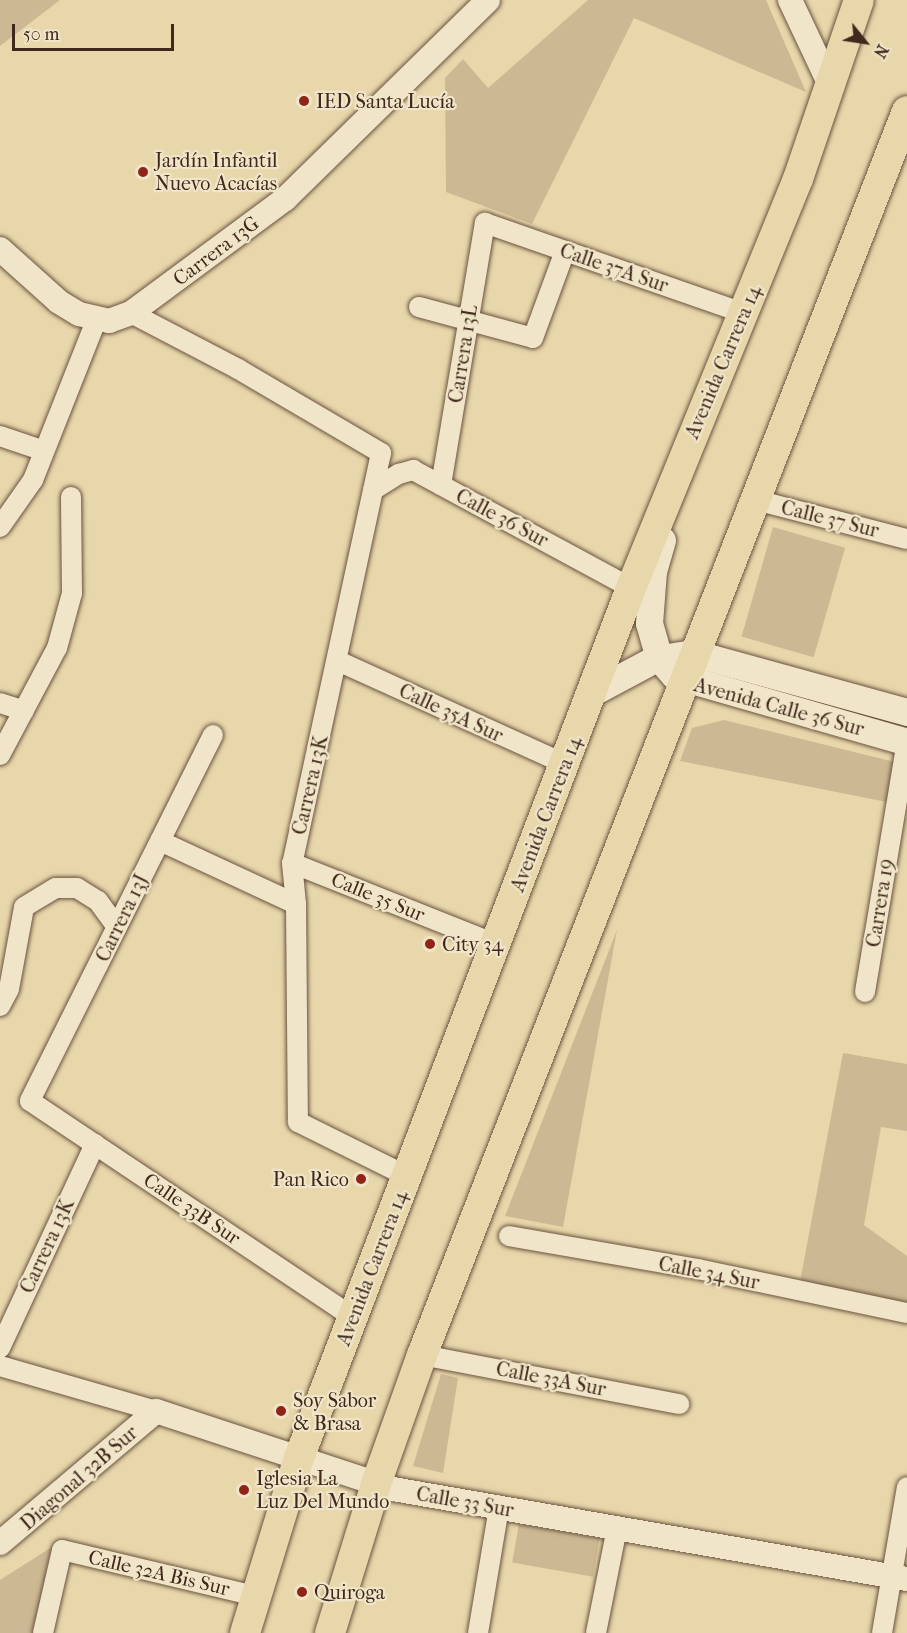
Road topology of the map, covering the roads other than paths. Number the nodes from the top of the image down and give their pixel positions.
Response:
1 (488, 0) edge
2 (790, 0) edge
3 (859, 0) edge
4 (831, 87) junction
5 (907, 111) edge
6 (485, 223) joint
7 (0, 249) edge
8 (565, 251) junction
9 (419, 307) dead end
10 (131, 313) junction
11 (743, 313) junction
12 (469, 320) junction
13 (96, 321) junction
14 (0, 436) edge
15 (44, 451) junction
16 (441, 485) junction
17 (373, 490) junction
18 (72, 497) dead end
19 (752, 499) junction
20 (0, 527) edge
21 (907, 539) edge
22 (631, 588) junction
23 (693, 653) junction
24 (660, 658) junction
25 (338, 661) junction
26 (683, 681) junction
27 (591, 693) junction
28 (0, 703) edge
29 (24, 711) junction
30 (907, 712) edge
31 (213, 735) dead end
32 (907, 742) edge
33 (0, 755) edge
34 (565, 764) junction
35 (159, 841) junction
36 (292, 863) junction
37 (296, 904) junction
38 (117, 927) junction
39 (496, 944) junction
40 (865, 992) dead end
41 (0, 1006) edge
42 (30, 1101) joint
43 (95, 1144) junction
44 (407, 1176) junction
45 (510, 1236) dead end
46 (907, 1313) edge
47 (353, 1317) junction
48 (0, 1348) edge
49 (422, 1355) junction
50 (0, 1366) edge
51 (679, 1404) dead end
52 (156, 1411) junction
53 (299, 1458) junction
54 (376, 1484) junction
55 (907, 1486) edge
56 (499, 1508) junction
57 (617, 1528) junction
58 (0, 1543) edge
59 (899, 1578) edge
60 (255, 1596) junction
61 (43, 1633) edge
62 (245, 1633) edge
63 (330, 1633) edge
64 (478, 1633) edge
65 (596, 1633) edge
66 (882, 1633) edge

1 - 10 street, Carrera 13G
2 - 4 street
3 - 4 main road, Avenida Carrera 14
4 - 11 main road, Avenida Carrera 14
5 - 19 main road
6 - 8 street, Calle 37A Sur
6 - 12 street, Carrera 13L
7 - 13 street
8 - 11 street, Calle 37A Sur
8 - 12 street
9 - 12 street
10 - 13 street, Carrera 13G
10 - 17 street, Carrera 13K
11 - 22 main road, Avenida Carrera 14
11 - 24 main road, Avenida Calle 36 Sur
12 - 16 street, Carrera 13L
13 - 15 street
14 - 15 street
15 - 20 street
16 - 17 street, Calle 36 Sur
16 - 22 street, Calle 36 Sur
17 - 25 street, Carrera 13K
18 - 29 street
19 - 21 street, Calle 37 Sur
19 - 23 main road
22 - 27 main road, Avenida Carrera 14
23 - 24 main road, Avenida Calle 36 Sur
23 - 26 main road
23 - 30 main road, Avenida Calle 36 Sur
24 - 26 main road, Avenida Calle 36 Sur
24 - 27 main road, Avenida Calle 36 Sur
25 - 34 street, Calle 35A Sur
25 - 36 street, Carrera 13K
26 - 32 main road, Avenida Calle 36 Sur
26 - 49 main road
27 - 34 main road, Avenida Carrera 14
28 - 29 street
29 - 33 street
31 - 35 street, Carrera 13J
32 - 40 street, Carrera 19
34 - 39 main road, Avenida Carrera 14
35 - 37 street
35 - 38 street, Carrera 13J
36 - 37 street, Carrera 13K
36 - 39 street, Calle 35 Sur
37 - 44 street, Carrera 13K
38 - 41 street
38 - 42 street, Carrera 13J
39 - 44 main road, Avenida Carrera 14
42 - 43 street, Calle 33B Sur
43 - 47 street, Calle 33B Sur
43 - 48 street, Carrera 13K
44 - 47 main road, Avenida Carrera 14
45 - 46 street, Calle 34 Sur
47 - 53 main road, Avenida Carrera 14
49 - 51 street, Calle 33A Sur
49 - 54 main road
50 - 52 street, Calle 33 Sur
52 - 53 street, Calle 33 Sur
52 - 58 street, Diagonal 32B Sur
53 - 54 street, Calle 33 Sur
53 - 60 main road, Avenida Carrera 14
54 - 56 street, Calle 33 Sur
54 - 63 main road
55 - 59 street
56 - 57 street, Calle 33 Sur
56 - 64 street
57 - 59 street, Calle 33 Sur
57 - 65 street
59 - 66 street
60 - 61 street, Calle 32A Bis Sur
60 - 62 main road, Avenida Carrera 14

